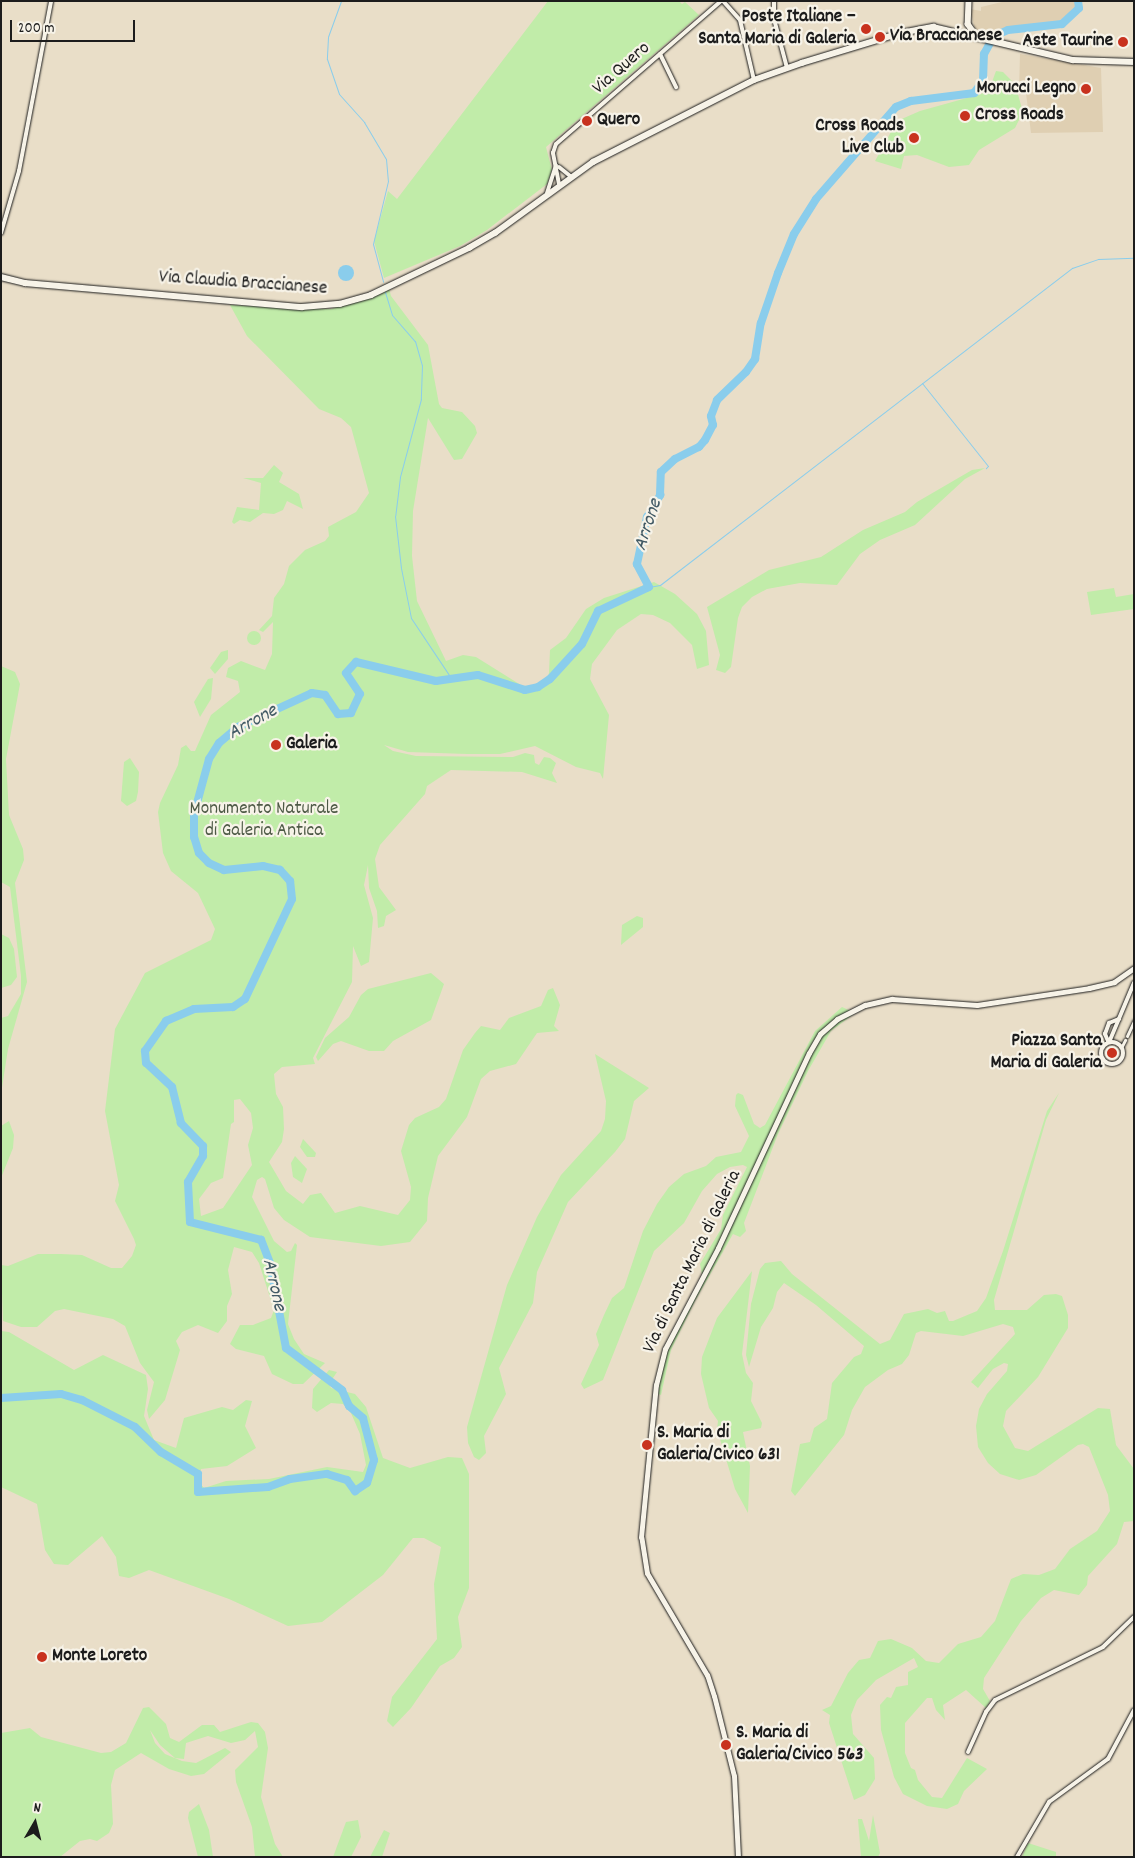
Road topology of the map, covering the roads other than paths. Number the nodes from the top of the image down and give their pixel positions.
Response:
1 (51, 1) edge
2 (722, 1) edge
3 (774, 1) edge
4 (968, 1) edge
5 (967, 22) junction
6 (952, 30) junction
7 (966, 32) junction
8 (980, 36) junction
9 (660, 54) junction
10 (1134, 62) edge
11 (787, 68) junction
12 (754, 80) junction
13 (676, 87) dead end
14 (556, 163) junction
15 (570, 176) junction
16 (559, 184) junction
17 (547, 193) junction
18 (1, 233) edge
19 (1, 277) edge
20 (1134, 968) edge
21 (1134, 983) edge
22 (1120, 1019) junction
23 (1134, 1021) edge
24 (1109, 1041) junction
25 (1122, 1046) junction
26 (1134, 1618) edge
27 (1134, 1710) edge
28 (968, 1752) dead end
29 (738, 1857) edge
30 (1017, 1857) edge

1 - 18 street
2 - 9 street, Via Quero
2 - 12 street
3 - 11 street
4 - 5 main road
5 - 6 main road
5 - 7 main road
5 - 8 main road
6 - 7 main road, Via Claudia Braccianese
6 - 11 main road, Via Claudia Braccianese
7 - 8 main road, Via Claudia Braccianese
8 - 10 main road, Via Claudia Braccianese
9 - 13 street
9 - 14 street, Via Quero
11 - 12 main road, Via Claudia Braccianese
12 - 15 main road, Via Claudia Braccianese
14 - 15 street
14 - 16 street, Via Quero
14 - 17 street, Via Quero
15 - 16 main road, Via Claudia Braccianese
16 - 17 main road, Via Claudia Braccianese
17 - 19 main road, Via Claudia Braccianese
20 - 29 street, Via di Santa Maria di Galeria
21 - 22 street
22 - 24 street
22 - 24 street
23 - 25 street
24 - 25 street
24 - 25 street
26 - 28 street
27 - 30 street

